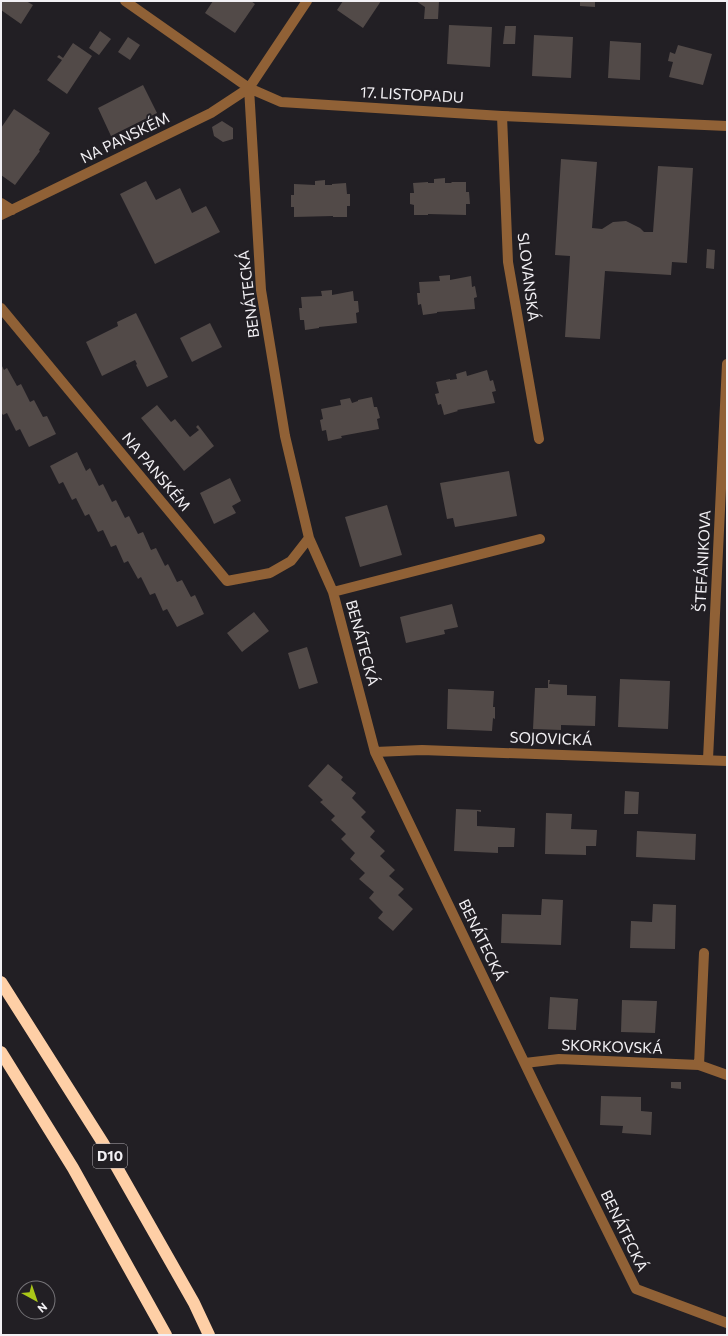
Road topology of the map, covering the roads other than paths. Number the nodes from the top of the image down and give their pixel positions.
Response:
1 (125, 1) edge
2 (307, 1) edge
3 (249, 88) junction
4 (502, 116) junction
5 (727, 126) edge
6 (1, 203) edge
7 (12, 210) junction
8 (1, 215) edge
9 (1, 308) edge
10 (727, 364) edge
11 (539, 439) dead end
12 (309, 538) junction
13 (540, 539) dead end
14 (333, 592) junction
15 (375, 752) junction
16 (708, 759) junction
17 (727, 761) edge
18 (704, 953) dead end
19 (1, 982) edge
20 (1, 1052) edge
21 (525, 1063) junction
22 (699, 1065) junction
23 (727, 1075) edge
24 (727, 1323) edge
25 (166, 1335) edge
26 (209, 1335) edge

1 - 3 street, 17. LISTOPADU
2 - 3 street
3 - 4 street, 17. LISTOPADU
3 - 7 street, NA PANSKÉM
3 - 12 street, BENÁTECKÁ
4 - 5 street, 17. LISTOPADU
4 - 11 street, SLOVANSKÁ
6 - 7 street
7 - 8 street, NA PANSKÉM
9 - 12 street, NA PANSKÉM
10 - 16 street, ŠTEFÁNIKOVA
12 - 14 street, BENÁTECKÁ
13 - 14 street, BENÁTECKÁ
14 - 15 street, BENÁTECKÁ
15 - 16 street, SOJOVICKÁ
15 - 21 street, BENÁTECKÁ
16 - 17 street, SOJOVICKÁ
18 - 22 street
19 - 26 highway, D10
20 - 25 highway, D10
21 - 22 street, SKORKOVSKÁ
21 - 24 street, BENÁTECKÁ
22 - 23 street, SKORKOVSKÁ

